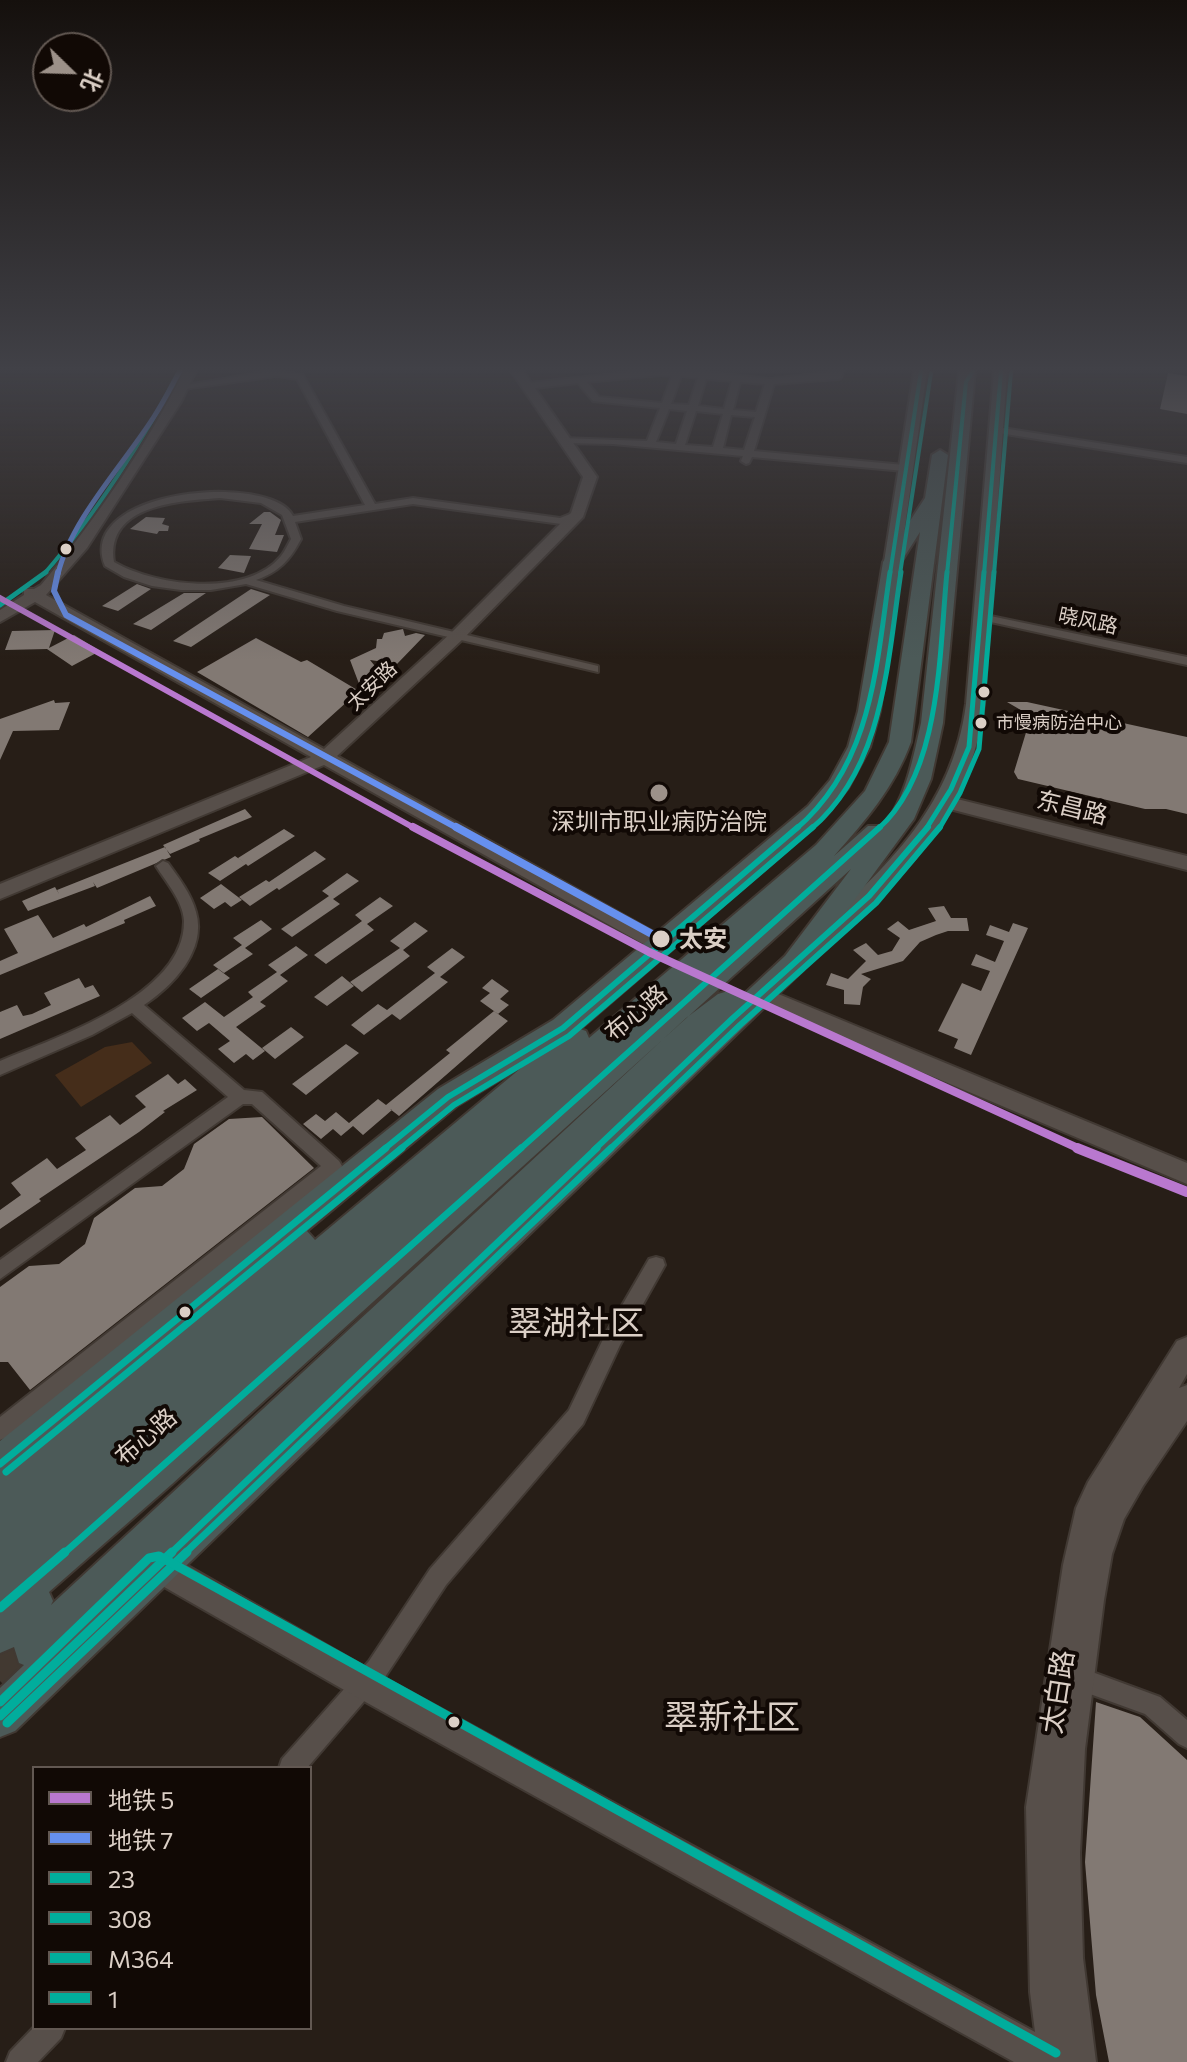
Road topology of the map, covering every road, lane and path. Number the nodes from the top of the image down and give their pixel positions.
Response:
1 (124, 467) edge
2 (130, 467) edge
3 (350, 467) edge
4 (583, 467) edge
5 (892, 467) edge
6 (940, 467) edge
7 (952, 467) edge
8 (993, 467) edge
9 (904, 468) joint
10 (935, 494) junction
11 (372, 508) junction
12 (103, 513) junction
13 (128, 514) junction
14 (578, 514) junction
15 (290, 520) junction
16 (892, 562) junction
17 (246, 580) junction
18 (32, 594) junction
19 (0, 610) edge
20 (0, 617) edge
21 (981, 617) junction
22 (457, 636) junction
23 (1187, 661) edge
24 (594, 669) dead end
25 (912, 669) junction
26 (925, 753) junction
27 (325, 758) junction
28 (945, 802) junction
29 (1187, 863) edge
30 (163, 866) dead end
31 (0, 892) edge
32 (661, 945) junction
33 (794, 963) junction
34 (759, 994) junction
35 (134, 1005) junction
36 (585, 1031) junction
37 (0, 1068) edge
38 (240, 1097) junction
39 (1187, 1174) edge
40 (656, 1265) dead end
41 (0, 1271) edge
42 (1187, 1350) edge
43 (1187, 1398) edge
44 (4, 1444) edge
45 (0, 1495) edge
46 (0, 1532) edge
47 (77, 1532) junction
48 (0, 1564) edge
49 (156, 1565) junction
50 (0, 1608) edge
51 (16, 1641) edge
52 (1076, 1678) junction
53 (364, 1684) junction
54 (0, 1716) edge
55 (1187, 1736) edge
56 (293, 1766) edge
57 (49, 2030) edge
58 (20, 2062) edge
59 (1054, 2062) edge
60 (1077, 2062) edge

1 - 18 street
2 - 12 street
3 - 11 street
4 - 14 street, 太安路
5 - 9 street
6 - 10 highway, 布心路
7 - 26 highway, 布心路
8 - 21 main road
9 - 16 main road
10 - 16 highway
10 - 25 highway, 布心路
11 - 14 street
11 - 15 street
12 - 13 street
12 - 18 street
13 - 15 street
13 - 17 street
14 - 22 street, 太安路
15 - 17 street
16 - 32 highway
17 - 22 street
18 - 19 street
18 - 20 street
18 - 27 street
21 - 23 street, 晓风路
21 - 28 main road
22 - 24 street
22 - 27 street, 太安路
25 - 36 highway
25 - 47 highway, 布心路
26 - 33 highway, 布心路
26 - 47 highway, 布心路
27 - 31 street, 太安路
27 - 32 street
28 - 29 street, 东昌路
28 - 33 main road
30 - 35 street
32 - 44 highway
33 - 34 highway
33 - 51 highway
34 - 39 street
34 - 49 highway
35 - 37 street
35 - 38 street
36 - 45 highway
36 - 46 highway
38 - 41 street
38 - 44 street
40 - 53 street
42 - 59 street, 太白路
43 - 52 street, 太白路
47 - 48 highway
47 - 50 highway
47 - 51 highway
49 - 53 street
49 - 54 highway
52 - 55 street
52 - 60 street, 太白路
53 - 56 street
53 - 59 street
57 - 58 street

